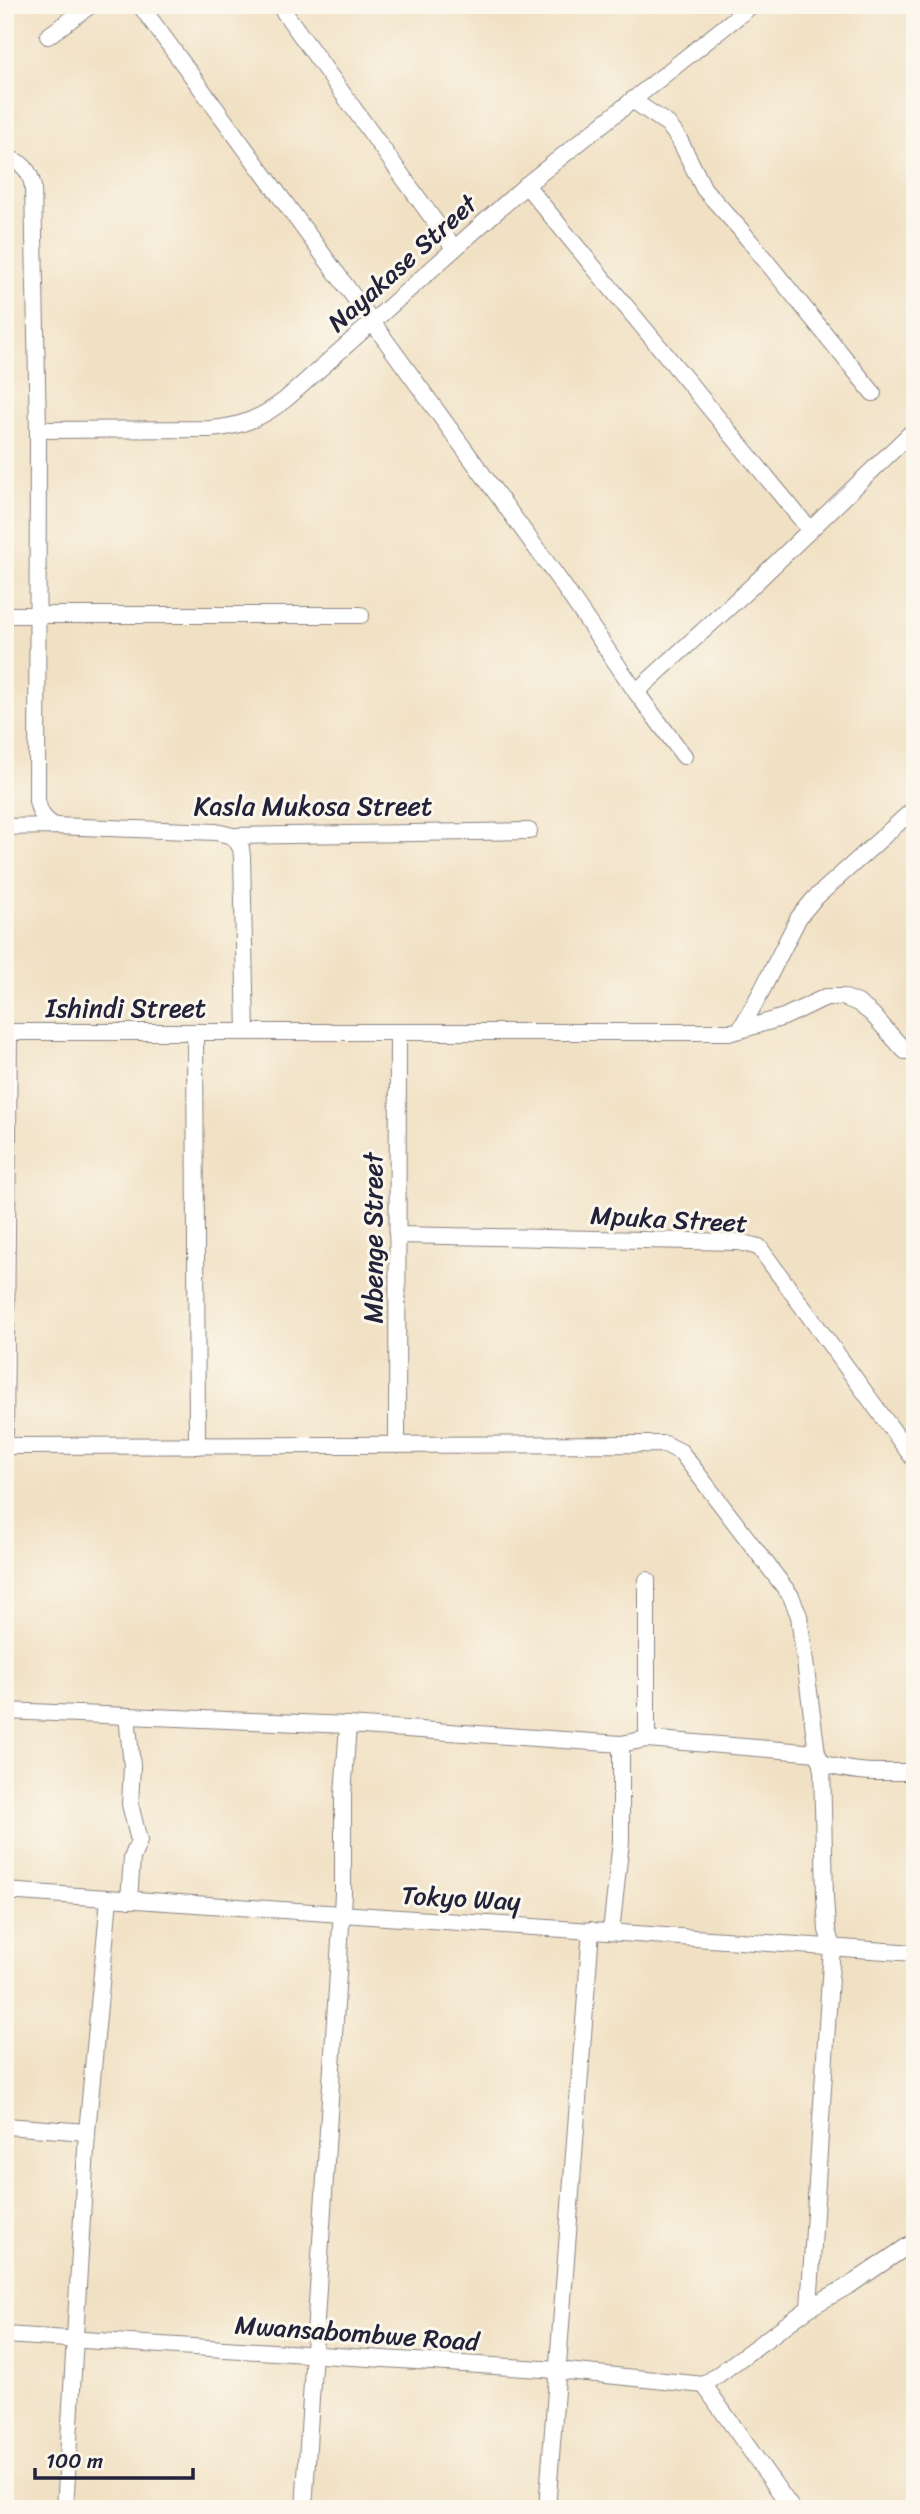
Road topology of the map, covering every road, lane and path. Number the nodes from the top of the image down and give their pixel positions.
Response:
1 (90, 5) edge
2 (140, 5) edge
3 (279, 5) edge
4 (752, 5) edge
5 (48, 36) dead end
6 (632, 100) junction
7 (5, 158) edge
8 (526, 185) junction
9 (454, 248) junction
10 (373, 323) junction
11 (873, 393) dead end
12 (915, 429) edge
13 (38, 430) junction
14 (810, 530) junction
15 (5, 615) edge
16 (36, 615) junction
17 (361, 615) dead end
18 (636, 692) junction
19 (684, 756) dead end
20 (915, 808) edge
21 (55, 826) junction
22 (5, 827) edge
23 (528, 831) dead end
24 (233, 836) junction
25 (740, 1030) junction
26 (7, 1032) edge
27 (195, 1032) junction
28 (246, 1032) junction
29 (398, 1032) junction
30 (905, 1052) dead end
31 (397, 1235) junction
32 (5, 1433) edge
33 (397, 1443) junction
34 (5, 1446) edge
35 (197, 1446) junction
36 (915, 1461) edge
37 (647, 1580) dead end
38 (5, 1711) edge
39 (127, 1716) junction
40 (348, 1725) junction
41 (647, 1739) junction
42 (621, 1744) junction
43 (819, 1758) junction
44 (915, 1772) edge
45 (5, 1891) edge
46 (109, 1899) junction
47 (129, 1900) junction
48 (341, 1915) junction
49 (591, 1930) junction
50 (611, 1932) junction
51 (832, 1947) junction
52 (915, 1953) edge
53 (5, 2126) edge
54 (87, 2132) junction
55 (915, 2241) edge
56 (809, 2308) junction
57 (5, 2335) edge
58 (75, 2340) junction
59 (314, 2355) junction
60 (556, 2370) junction
61 (704, 2385) junction
62 (65, 2509) edge
63 (304, 2509) edge
64 (547, 2509) edge
65 (792, 2509) edge

1 - 5 street
2 - 10 street
3 - 9 street
4 - 6 street, Nayakase Street
6 - 8 street, Nayakase Street
6 - 11 street
7 - 13 street
8 - 9 street, Nayakase Street
8 - 14 street
9 - 10 street, Nayakase Street
10 - 13 street, Nayakase Street
10 - 18 street
12 - 14 street
13 - 16 street
14 - 18 street
15 - 16 street
16 - 17 street
16 - 21 street
18 - 19 street
20 - 25 street
21 - 22 street, Kasla Mukosa Street
21 - 24 street, Kasla Mukosa Street
23 - 24 street, Kasla Mukosa Street
24 - 28 street
25 - 29 street, Ishindi Street
25 - 30 street, Ishindi Street
26 - 27 street, Ishindi Street
26 - 32 street
27 - 28 street, Ishindi Street
27 - 35 street
28 - 29 street, Ishindi Street
29 - 31 street, Mbenge Street
31 - 33 street, Mbenge Street
31 - 36 street, Mpuka Street
33 - 35 street
33 - 43 street
34 - 35 street
37 - 41 street
38 - 39 street
39 - 40 street
39 - 47 street
40 - 42 street
40 - 48 street
41 - 42 street
41 - 43 street
42 - 50 street
43 - 44 street
43 - 51 street
45 - 46 street, Tokyo Way
46 - 47 street, Tokyo Way
46 - 54 street
47 - 48 street, Tokyo Way
48 - 49 street, Tokyo Way
48 - 59 street
49 - 50 street, Tokyo Way
49 - 60 street
50 - 51 street, Tokyo Way
51 - 52 street, Tokyo Way
51 - 56 street
53 - 54 street
54 - 58 street
55 - 56 street
56 - 61 street
57 - 58 street, Mwansabombwe Road
58 - 59 street, Mwansabombwe Road
58 - 62 street
59 - 60 street, Mwansabombwe Road
59 - 63 street
60 - 61 street, Mwansabombwe Road
60 - 64 street
61 - 65 street

